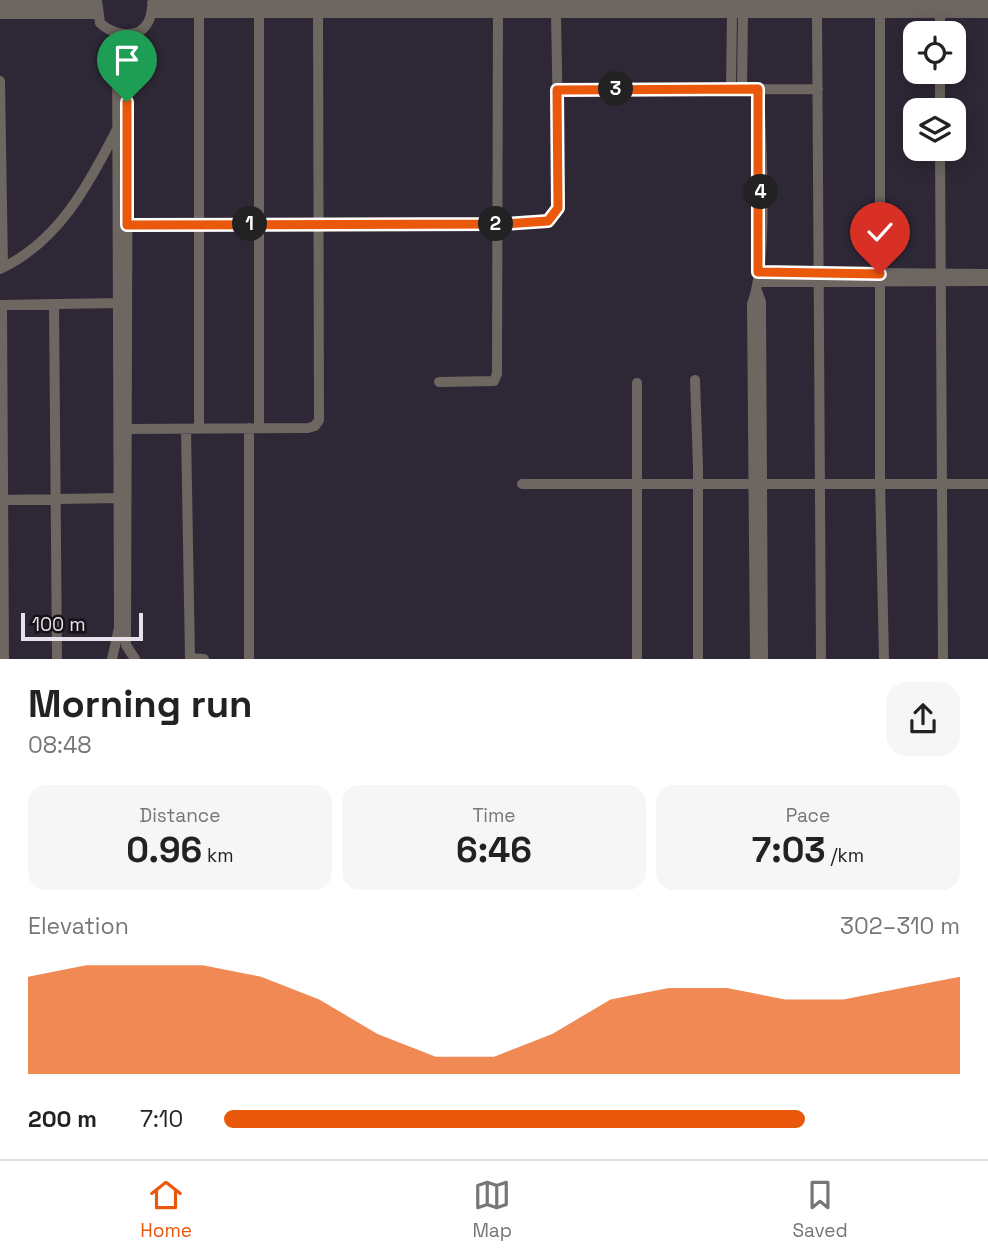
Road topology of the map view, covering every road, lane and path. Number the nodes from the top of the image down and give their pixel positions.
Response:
1 (563, 2) edge
2 (631, 2) edge
3 (858, 2) edge
4 (924, 2) edge
5 (988, 3) edge
6 (0, 5) edge
7 (151, 5) edge
8 (318, 5) edge
9 (498, 5) edge
10 (97, 6) edge
11 (199, 13) junction
12 (259, 13) junction
13 (556, 13) junction
14 (738, 13) junction
15 (817, 13) junction
16 (880, 13) junction
17 (940, 13) junction
18 (988, 13) edge
19 (0, 14) edge
20 (940, 21) edge
21 (123, 36) junction
22 (0, 81) edge
23 (737, 89) junction
24 (758, 89) junction
25 (818, 89) junction
26 (557, 90) junction
27 (126, 116) junction
28 (117, 128) junction
29 (1, 157) edge
30 (940, 161) edge
31 (198, 224) junction
32 (259, 224) junction
33 (496, 224) junction
34 (127, 225) junction
35 (319, 225) junction
36 (2, 268) edge
37 (988, 274) edge
38 (819, 278) junction
39 (880, 278) junction
40 (942, 278) junction
41 (988, 281) edge
42 (758, 282) junction
43 (117, 303) junction
44 (54, 304) junction
45 (1, 305) edge
46 (695, 380) dead end
47 (439, 382) dead end
48 (637, 383) dead end
49 (254, 428) junction
50 (127, 429) junction
51 (186, 429) junction
52 (199, 429) junction
53 (522, 484) dead end
54 (943, 484) junction
55 (988, 484) edge
56 (698, 485) junction
57 (880, 485) junction
58 (636, 486) junction
59 (759, 486) junction
60 (821, 486) junction
61 (118, 498) junction
62 (2, 500) edge
63 (57, 500) junction
64 (190, 658) edge
65 (4, 659) edge
66 (57, 659) edge
67 (113, 659) edge
68 (135, 659) edge
69 (204, 659) edge
70 (249, 659) edge
71 (637, 659) edge
72 (698, 659) edge
73 (755, 659) edge
74 (763, 659) edge
75 (821, 659) edge
76 (884, 659) edge
77 (943, 659) edge

1 - 2 street
1 - 9 street
2 - 3 street
3 - 4 street
4 - 5 street
6 - 10 street
7 - 8 street
7 - 11 street
7 - 21 street
8 - 9 street
8 - 12 street
8 - 35 street
9 - 13 street
9 - 33 street
10 - 19 street
10 - 21 street
11 - 12 street
11 - 31 street
12 - 32 street
13 - 14 street
13 - 26 street
14 - 15 street
14 - 23 street
15 - 16 street
15 - 25 street
16 - 17 street
16 - 39 street
17 - 18 street
17 - 20 street
21 - 27 street
21 - 28 street
22 - 29 street
23 - 24 street
23 - 26 street
24 - 25 street
24 - 42 street
25 - 38 street
26 - 33 street
27 - 28 street
27 - 34 street
28 - 36 street
28 - 43 street
29 - 36 street
30 - 40 street
31 - 32 street
31 - 34 street
31 - 52 street
32 - 35 street
32 - 49 street
33 - 35 street
33 - 47 street
34 - 50 street
35 - 49 street
37 - 40 street
38 - 39 street
38 - 42 street
38 - 60 street
39 - 40 street
39 - 57 street
40 - 41 street
40 - 54 street
42 - 59 street
43 - 44 street
43 - 61 street
44 - 45 street
44 - 63 street
45 - 62 street
46 - 56 street
48 - 58 street
49 - 52 street
49 - 70 street
50 - 51 street
50 - 68 street
51 - 52 street
51 - 64 street
53 - 58 street
54 - 55 street
54 - 57 street
54 - 77 street
56 - 58 street
56 - 59 street
56 - 72 street
57 - 60 street
57 - 76 street
58 - 71 street
59 - 60 street
59 - 73 street
59 - 74 street
60 - 75 street
61 - 63 street
61 - 67 street
62 - 63 street
62 - 65 street
63 - 66 street
64 - 69 street

